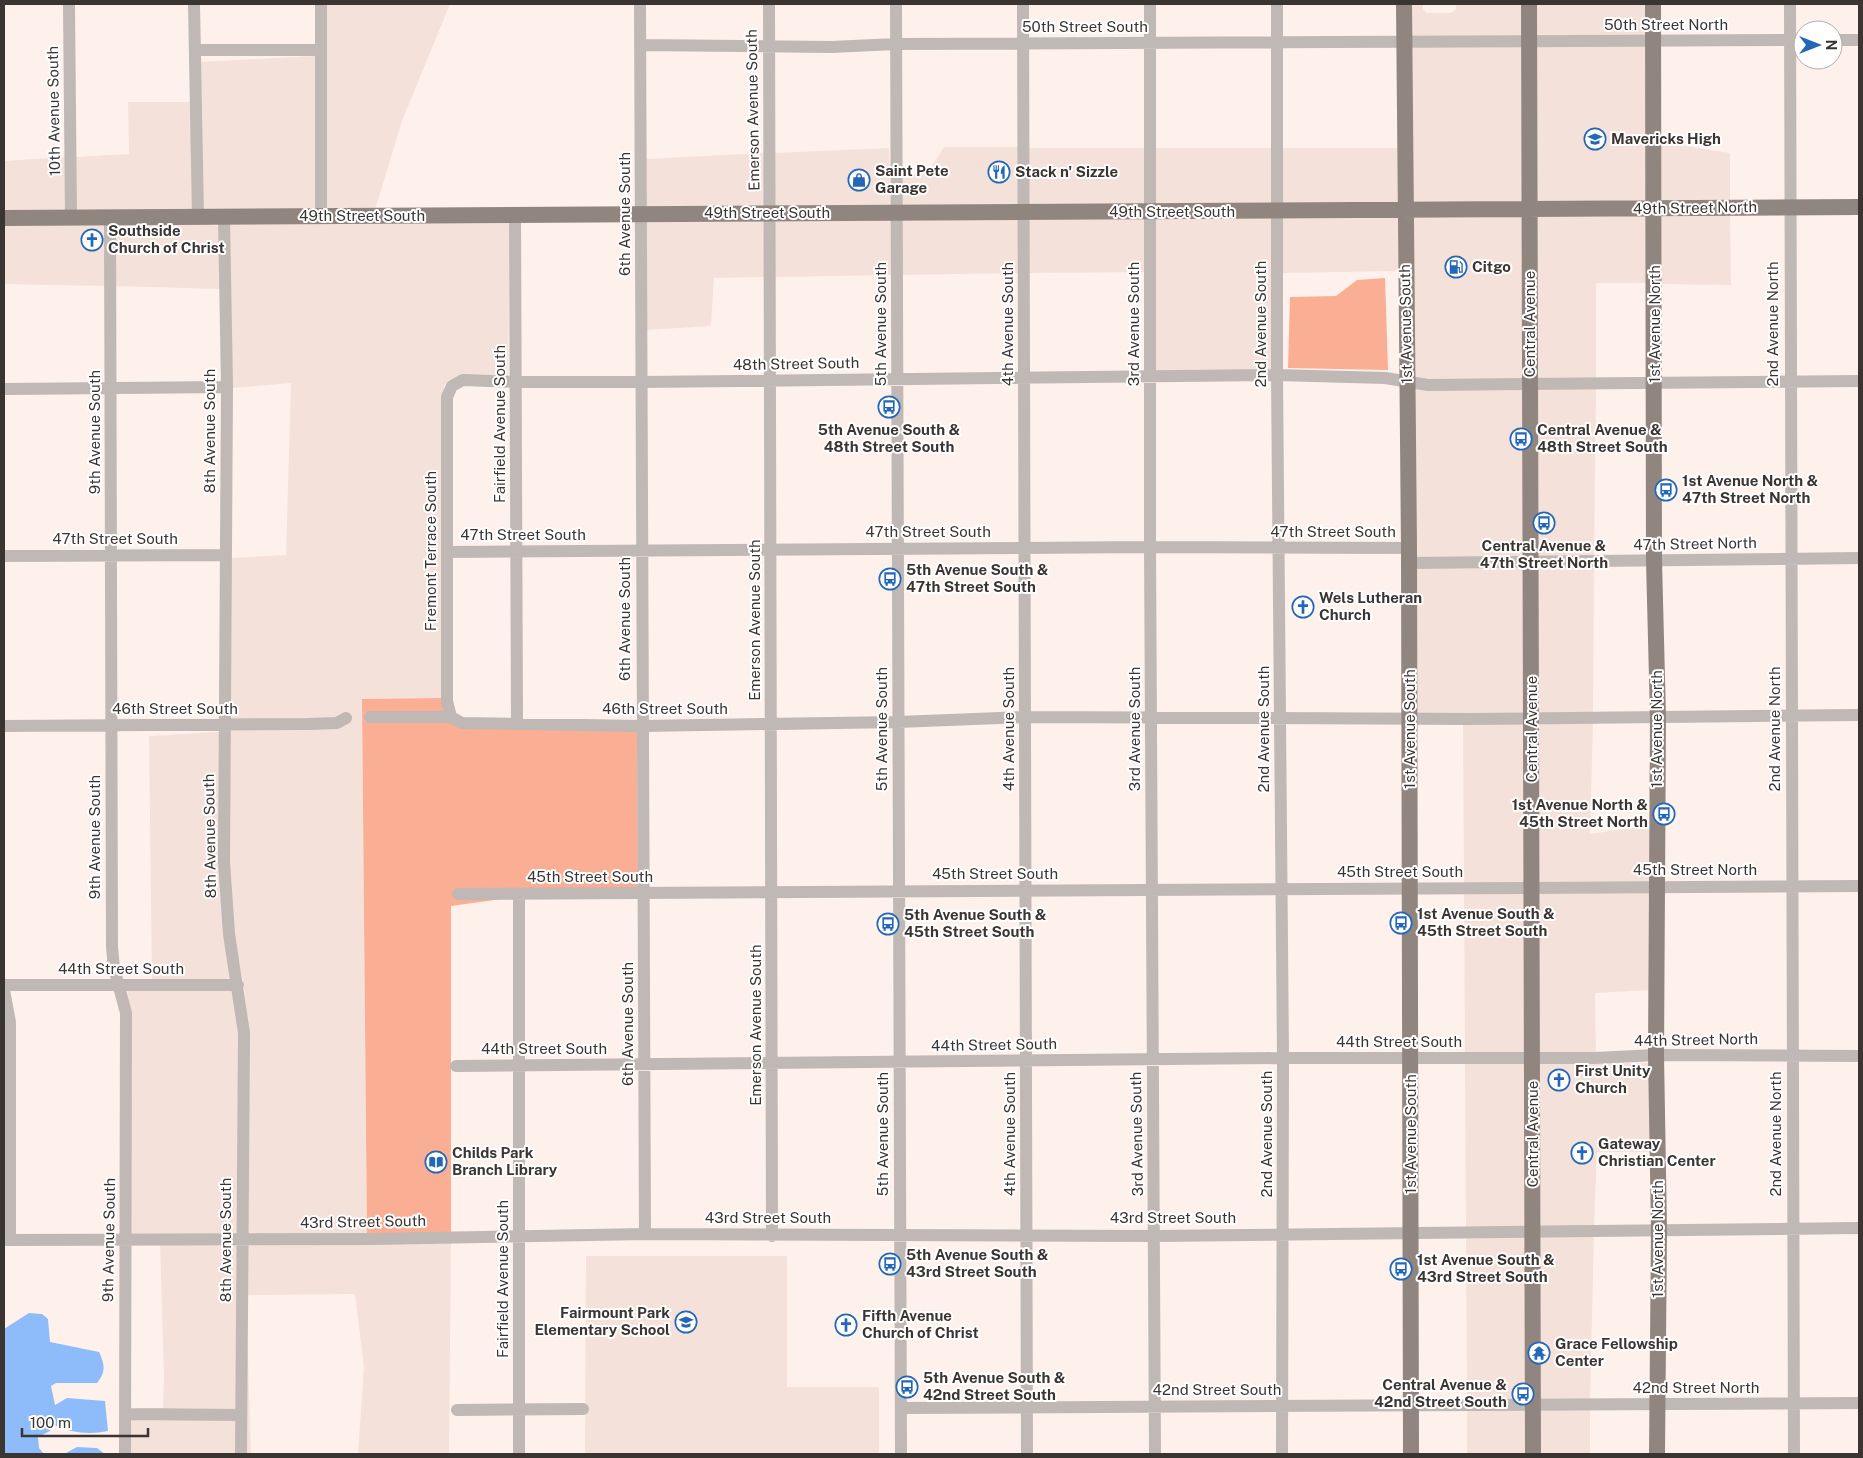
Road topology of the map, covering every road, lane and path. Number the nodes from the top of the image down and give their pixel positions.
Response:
1 (69, 4) edge
2 (194, 4) edge
3 (321, 4) edge
4 (640, 4) edge
5 (769, 4) edge
6 (896, 4) edge
7 (1023, 4) edge
8 (1150, 4) edge
9 (1277, 4) edge
10 (1404, 4) edge
11 (1529, 4) edge
12 (1653, 4) edge
13 (1790, 4) edge
14 (1790, 40) junction
15 (1843, 40) edge
16 (1859, 40) edge
17 (1277, 42) junction
18 (1404, 42) junction
19 (1529, 42) junction
20 (1654, 42) junction
21 (1024, 43) junction
22 (1150, 43) junction
23 (896, 44) junction
24 (640, 45) junction
25 (768, 47) junction
26 (195, 50) junction
27 (321, 50) junction
28 (1859, 207) edge
29 (1790, 208) junction
30 (1655, 209) junction
31 (1405, 210) junction
32 (1530, 210) junction
33 (1277, 211) junction
34 (1024, 212) junction
35 (1150, 212) junction
36 (770, 213) junction
37 (896, 213) junction
38 (641, 214) junction
39 (515, 215) junction
40 (224, 216) junction
41 (321, 216) junction
42 (71, 217) junction
43 (110, 217) junction
44 (198, 217) junction
45 (4, 218) edge
46 (1277, 375) junction
47 (1150, 377) junction
48 (1024, 378) junction
49 (897, 379) junction
50 (1406, 380) junction
51 (771, 381) junction
52 (1790, 381) junction
53 (1859, 381) edge
54 (516, 382) junction
55 (641, 382) junction
56 (1655, 382) junction
57 (1531, 384) junction
58 (111, 386) junction
59 (227, 386) junction
60 (452, 386) joint
61 (4, 389) edge
62 (1150, 547) junction
63 (1025, 548) junction
64 (1280, 548) junction
65 (898, 549) junction
66 (641, 550) junction
67 (771, 550) junction
68 (516, 551) junction
69 (447, 552) junction
70 (226, 555) junction
71 (4, 556) edge
72 (1409, 556) junction
73 (112, 557) junction
74 (1859, 558) edge
75 (1791, 559) junction
76 (1654, 561) junction
77 (1532, 562) junction
78 (1792, 715) junction
79 (1859, 715) edge
80 (1658, 716) junction
81 (370, 717) dead end
82 (451, 717) junction
83 (1025, 717) junction
84 (346, 718) dead end
85 (1151, 718) junction
86 (1280, 718) junction
87 (1410, 718) junction
88 (1532, 718) junction
89 (898, 722) junction
90 (517, 723) junction
91 (771, 724) junction
92 (225, 725) junction
93 (4, 726) edge
94 (110, 726) junction
95 (642, 726) junction
96 (1792, 885) junction
97 (1656, 886) junction
98 (1859, 886) edge
99 (1532, 887) junction
100 (1410, 888) junction
101 (1281, 889) junction
102 (1026, 890) junction
103 (1151, 890) junction
104 (899, 891) junction
105 (772, 892) junction
106 (643, 893) junction
107 (458, 894) dead end
108 (519, 894) junction
109 (4, 985) edge
110 (238, 985) junction
111 (121, 986) junction
112 (4, 990) edge
113 (1792, 1055) junction
114 (1656, 1056) junction
115 (1859, 1056) edge
116 (1283, 1058) junction
117 (1410, 1058) junction
118 (1532, 1058) junction
119 (1152, 1059) junction
120 (1026, 1060) junction
121 (899, 1062) junction
122 (772, 1063) junction
123 (644, 1065) junction
124 (456, 1066) dead end
125 (519, 1066) junction
126 (1859, 1228) edge
127 (1793, 1229) junction
128 (1533, 1230) junction
129 (1659, 1230) junction
130 (1411, 1232) junction
131 (1283, 1233) junction
132 (645, 1234) junction
133 (900, 1234) junction
134 (1026, 1234) junction
135 (519, 1236) junction
136 (772, 1236) junction
137 (1154, 1236) junction
138 (7, 1240) edge
139 (125, 1240) junction
140 (242, 1240) junction
141 (1794, 1403) junction
142 (1859, 1403) edge
143 (1657, 1404) junction
144 (1533, 1405) junction
145 (1281, 1406) junction
146 (1155, 1407) junction
147 (1412, 1407) junction
148 (901, 1408) junction
149 (1027, 1408) junction
150 (519, 1409) junction
151 (583, 1409) dead end
152 (457, 1410) dead end
153 (125, 1414) junction
154 (241, 1416) junction
155 (125, 1454) edge
156 (242, 1454) edge
157 (520, 1454) edge
158 (901, 1454) edge
159 (1027, 1454) edge
160 (1155, 1454) edge
161 (1282, 1454) edge
162 (1411, 1454) edge
163 (1533, 1454) edge
164 (1657, 1454) edge
165 (1794, 1454) edge

1 - 42 street, 10th Avenue South
2 - 26 street
3 - 27 street
4 - 24 street, 6th Avenue South
5 - 25 street, Emerson Avenue South
6 - 23 street, 5th Avenue South
7 - 21 street, 4th Avenue South
8 - 22 street, 3rd Avenue South
9 - 17 street, 2nd Avenue South
10 - 18 main road, 1st Avenue South
11 - 19 main road, Central Avenue
12 - 20 main road, 1st Avenue North
13 - 14 street, 2nd Avenue North
14 - 20 street, 50th Street North
14 - 29 street, 2nd Avenue North
15 - 16 street
17 - 18 street, 50th Street South
17 - 22 street, 50th Street South
17 - 33 street, 2nd Avenue South
18 - 19 street, 50th Street South
18 - 31 main road, 1st Avenue South
19 - 20 street, 50th Street North
19 - 32 main road, Central Avenue
20 - 30 main road, 1st Avenue North
21 - 22 street, 50th Street South
21 - 23 street, 50th Street South
21 - 34 street, 4th Avenue South
22 - 35 street, 3rd Avenue South
23 - 25 street, 50th Street South
23 - 37 street, 5th Avenue South
24 - 25 street, 50th Street South
24 - 38 street, 6th Avenue South
25 - 36 street, Emerson Avenue South
26 - 27 street
26 - 44 street
27 - 41 street
28 - 29 main road, 49th Street North
29 - 30 main road, 49th Street North
29 - 52 street, 2nd Avenue North
30 - 32 main road, 49th Street North
30 - 56 main road, 1st Avenue North
31 - 32 main road, 49th Street South
31 - 33 main road, 49th Street South
31 - 50 main road, 1st Avenue South
32 - 57 main road, Central Avenue
33 - 35 main road, 49th Street South
33 - 46 street, 2nd Avenue South
34 - 35 main road, 49th Street South
34 - 37 main road, 49th Street South
34 - 48 street, 4th Avenue South
35 - 47 street, 3rd Avenue South
36 - 37 main road, 49th Street South
36 - 38 main road, 49th Street South
36 - 51 street, Emerson Avenue South
37 - 49 street, 5th Avenue South
38 - 39 main road, 49th Street South
38 - 55 street, 6th Avenue South
39 - 41 main road, 49th Street South
39 - 54 street, Fairfield Avenue South
40 - 41 main road, 49th Street South
40 - 44 main road, 49th Street South
40 - 59 street, 8th Avenue South
42 - 43 main road, 49th Street South
42 - 45 main road, 49th Street South
43 - 44 main road, 49th Street South
43 - 58 street, 9th Avenue South
46 - 47 street, 48th Street South
46 - 50 street, 48th Street South
46 - 64 street, 2nd Avenue South
47 - 48 street, 48th Street South
47 - 62 street, 3rd Avenue South
48 - 49 street, 48th Street South
48 - 63 street, 4th Avenue South
49 - 51 street, 48th Street South
49 - 65 street, 5th Avenue South
50 - 57 street, 48th Street South
50 - 72 main road, 1st Avenue South
51 - 55 street, 48th Street South
51 - 67 street, Emerson Avenue South
52 - 53 street, 48th Street South
52 - 56 street, 48th Street South
52 - 75 street, 2nd Avenue North
54 - 55 street, 48th Street South
54 - 60 street, 48th Street South
54 - 68 street, Fairfield Avenue South
55 - 66 street, 6th Avenue South
56 - 57 street, 48th Street South
56 - 76 main road, 1st Avenue North
57 - 77 main road, Central Avenue
58 - 59 street
58 - 61 street
58 - 73 street, 9th Avenue South
59 - 70 street, 8th Avenue South
60 - 69 street, Fremont Terrace South
62 - 63 street, 47th Street South
62 - 64 street, 47th Street South
62 - 85 street, 3rd Avenue South
63 - 65 street, 47th Street South
63 - 83 street, 4th Avenue South
64 - 72 street, 47th Street South
64 - 86 street, 2nd Avenue South
65 - 67 street, 47th Street South
65 - 89 street, 5th Avenue South
66 - 67 street, 47th Street South
66 - 68 street, 47th Street South
66 - 95 street, 6th Avenue South
67 - 91 street, Emerson Avenue South
68 - 69 street, 47th Street South
68 - 90 street, Fairfield Avenue South
69 - 82 street, Fremont Terrace South
70 - 73 street, 47th Street South
70 - 92 street, 8th Avenue South
71 - 73 street, 47th Street South
72 - 77 street, 47th Street South
72 - 87 main road, 1st Avenue South
73 - 94 street, 9th Avenue South
74 - 75 street, 47th Street North
75 - 76 street, 47th Street North
75 - 78 street, 2nd Avenue North
76 - 77 street, 47th Street North
76 - 80 main road, 1st Avenue North
77 - 88 main road, Central Avenue
78 - 79 street, 46th Street South
78 - 80 street, 46th Street South
78 - 96 street, 2nd Avenue North
80 - 88 street, 46th Street South
80 - 97 main road, 1st Avenue North
81 - 82 street, 46th Street South
82 - 90 street, 46th Street South
83 - 85 street, 46th Street South
83 - 89 street, 46th Street South
83 - 102 street, 4th Avenue South
84 - 92 street, 46th Street South
85 - 86 street, 46th Street South
85 - 103 street, 3rd Avenue South
86 - 87 street, 46th Street South
86 - 101 street, 2nd Avenue South
87 - 88 street, 46th Street South
87 - 100 main road, 1st Avenue South
88 - 99 main road, Central Avenue
89 - 91 street, 46th Street South
89 - 104 street, 5th Avenue South
90 - 95 street, 46th Street South
91 - 95 street, 46th Street South
91 - 105 street, Emerson Avenue South
92 - 94 street, 46th Street South
92 - 110 street, 8th Avenue South
93 - 94 street, 46th Street South
94 - 111 street, 9th Avenue South
95 - 106 street, 6th Avenue South
96 - 97 street, 45th Street North
96 - 98 street, 45th Street North
96 - 113 street, 2nd Avenue North
97 - 99 street, 45th Street North
97 - 114 main road, 1st Avenue North
99 - 100 street, 45th Street South
99 - 118 main road, Central Avenue
100 - 101 street, 45th Street South
100 - 117 main road, 1st Avenue South
101 - 103 street, 45th Street South
101 - 116 street, 2nd Avenue South
102 - 103 street, 45th Street South
102 - 104 street, 45th Street South
102 - 120 street, 4th Avenue South
103 - 119 street, 3rd Avenue South
104 - 105 street, 45th Street South
104 - 121 street, 5th Avenue South
105 - 106 street, 45th Street South
105 - 122 street, Emerson Avenue South
106 - 108 street, 45th Street South
106 - 123 street, 6th Avenue South
107 - 108 street, 45th Street South
108 - 125 street, Fairfield Avenue South
109 - 111 street, 44th Street South
110 - 111 street, 44th Street South
110 - 140 street, 8th Avenue South
111 - 139 street, 9th Avenue South
112 - 138 street
113 - 114 street, 44th Street North
113 - 115 street, 44th Street North
113 - 127 street, 2nd Avenue North
114 - 118 street, 44th Street North
114 - 129 main road, 1st Avenue North
116 - 117 street, 44th Street South
116 - 119 street, 44th Street South
116 - 131 street, 2nd Avenue South
117 - 118 street, 44th Street South
117 - 130 main road, 1st Avenue South
118 - 128 main road, Central Avenue
119 - 120 street, 44th Street South
119 - 137 street, 3rd Avenue South
120 - 121 street, 44th Street South
120 - 134 street, 4th Avenue South
121 - 122 street, 44th Street South
121 - 133 street, 5th Avenue South
122 - 123 street, 44th Street South
122 - 136 street, Emerson Avenue South
123 - 125 street, 44th Street South
123 - 132 street, 6th Avenue South
124 - 125 street, 44th Street South
125 - 135 street, Fairfield Avenue South
126 - 127 street, 43rd Street South
127 - 129 street, 43rd Street South
127 - 141 street, 2nd Avenue North
128 - 129 street, 43rd Street South
128 - 130 street, 43rd Street South
128 - 144 main road, Central Avenue
129 - 143 main road, 1st Avenue North
130 - 131 street, 43rd Street South
130 - 147 main road, 1st Avenue South
131 - 137 street, 43rd Street South
131 - 145 street, 2nd Avenue South
132 - 135 street, 43rd Street South
132 - 136 street, 43rd Street South
133 - 134 street, 43rd Street South
133 - 136 street, 43rd Street South
133 - 148 street, 5th Avenue South
134 - 137 street, 43rd Street South
134 - 149 street, 4th Avenue South
135 - 140 street, 43rd Street South
135 - 150 street, Fairfield Avenue South
137 - 146 street, 3rd Avenue South
138 - 139 street, 43rd Street South
139 - 140 street, 43rd Street South
139 - 153 street, 9th Avenue South
140 - 154 street, 8th Avenue South
141 - 142 street, 42nd Street North
141 - 143 street, 42nd Street North
141 - 165 street, 2nd Avenue North
143 - 144 street, 42nd Street North
143 - 164 main road, 1st Avenue North
144 - 147 street, 42nd Street South
144 - 163 main road, Central Avenue
145 - 146 street, 42nd Street South
145 - 147 street, 42nd Street South
145 - 161 street, 2nd Avenue South
146 - 149 street, 42nd Street South
146 - 160 street, 3rd Avenue South
147 - 162 main road, 1st Avenue South
148 - 149 street, 42nd Street South
148 - 158 street, 5th Avenue South
149 - 159 street, 4th Avenue South
150 - 151 street
150 - 152 street
150 - 157 street, Fairfield Avenue South
153 - 154 street
153 - 155 street, 9th Avenue South
154 - 156 street, 8th Avenue South

